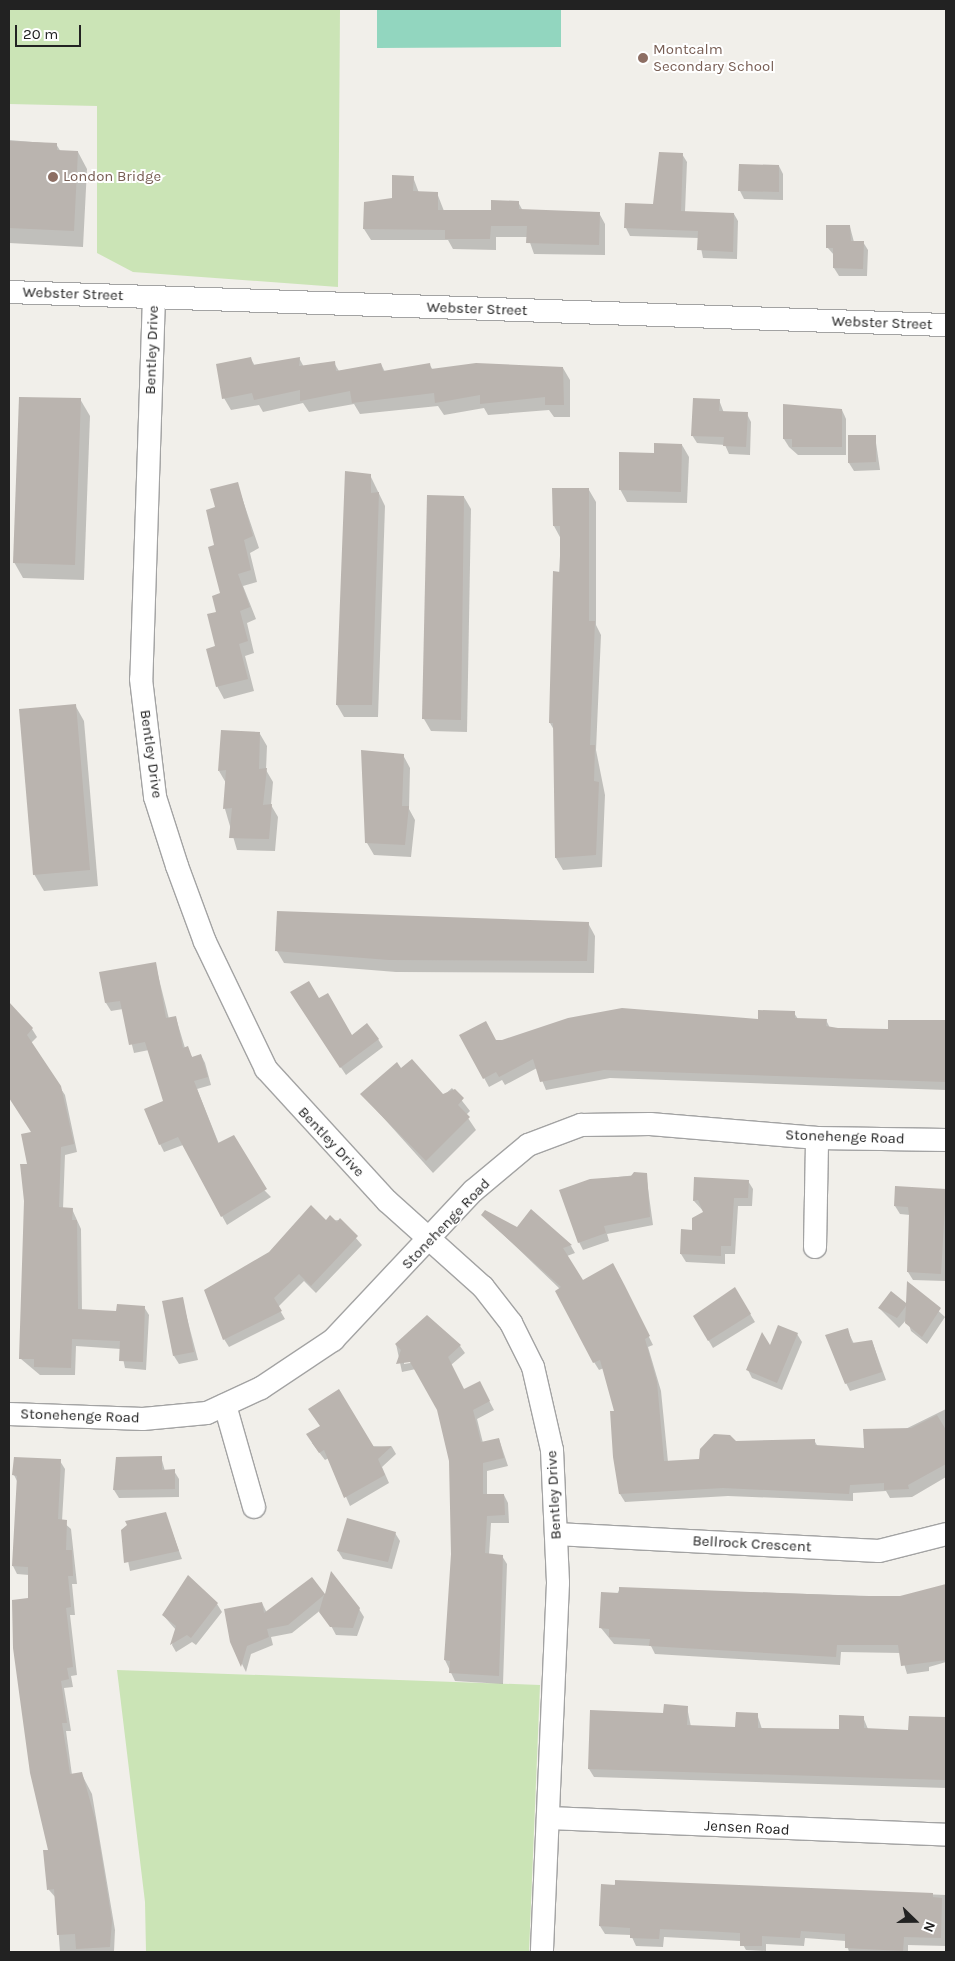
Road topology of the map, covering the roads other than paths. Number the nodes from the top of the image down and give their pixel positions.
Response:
1 (9, 292) edge
2 (154, 297) junction
3 (946, 325) edge
4 (817, 1138) junction
5 (946, 1140) edge
6 (432, 1239) junction
7 (815, 1247) dead end
8 (225, 1405) junction
9 (9, 1414) edge
10 (254, 1507) dead end
11 (556, 1534) junction
12 (946, 1534) edge
13 (548, 1818) junction
14 (946, 1835) edge
15 (542, 1952) edge

1 - 2 street, Webster Street
2 - 3 street, Webster Street
2 - 6 street, Bentley Drive
4 - 5 street, Stonehenge Road
4 - 6 street, Stonehenge Road
4 - 7 street
6 - 8 street, Stonehenge Road
6 - 11 street, Bentley Drive
8 - 9 street, Stonehenge Road
8 - 10 street
11 - 12 street, Bellrock Crescent
11 - 13 street, Bentley Drive
13 - 14 street, Jensen Road
13 - 15 street, Bentley Drive

